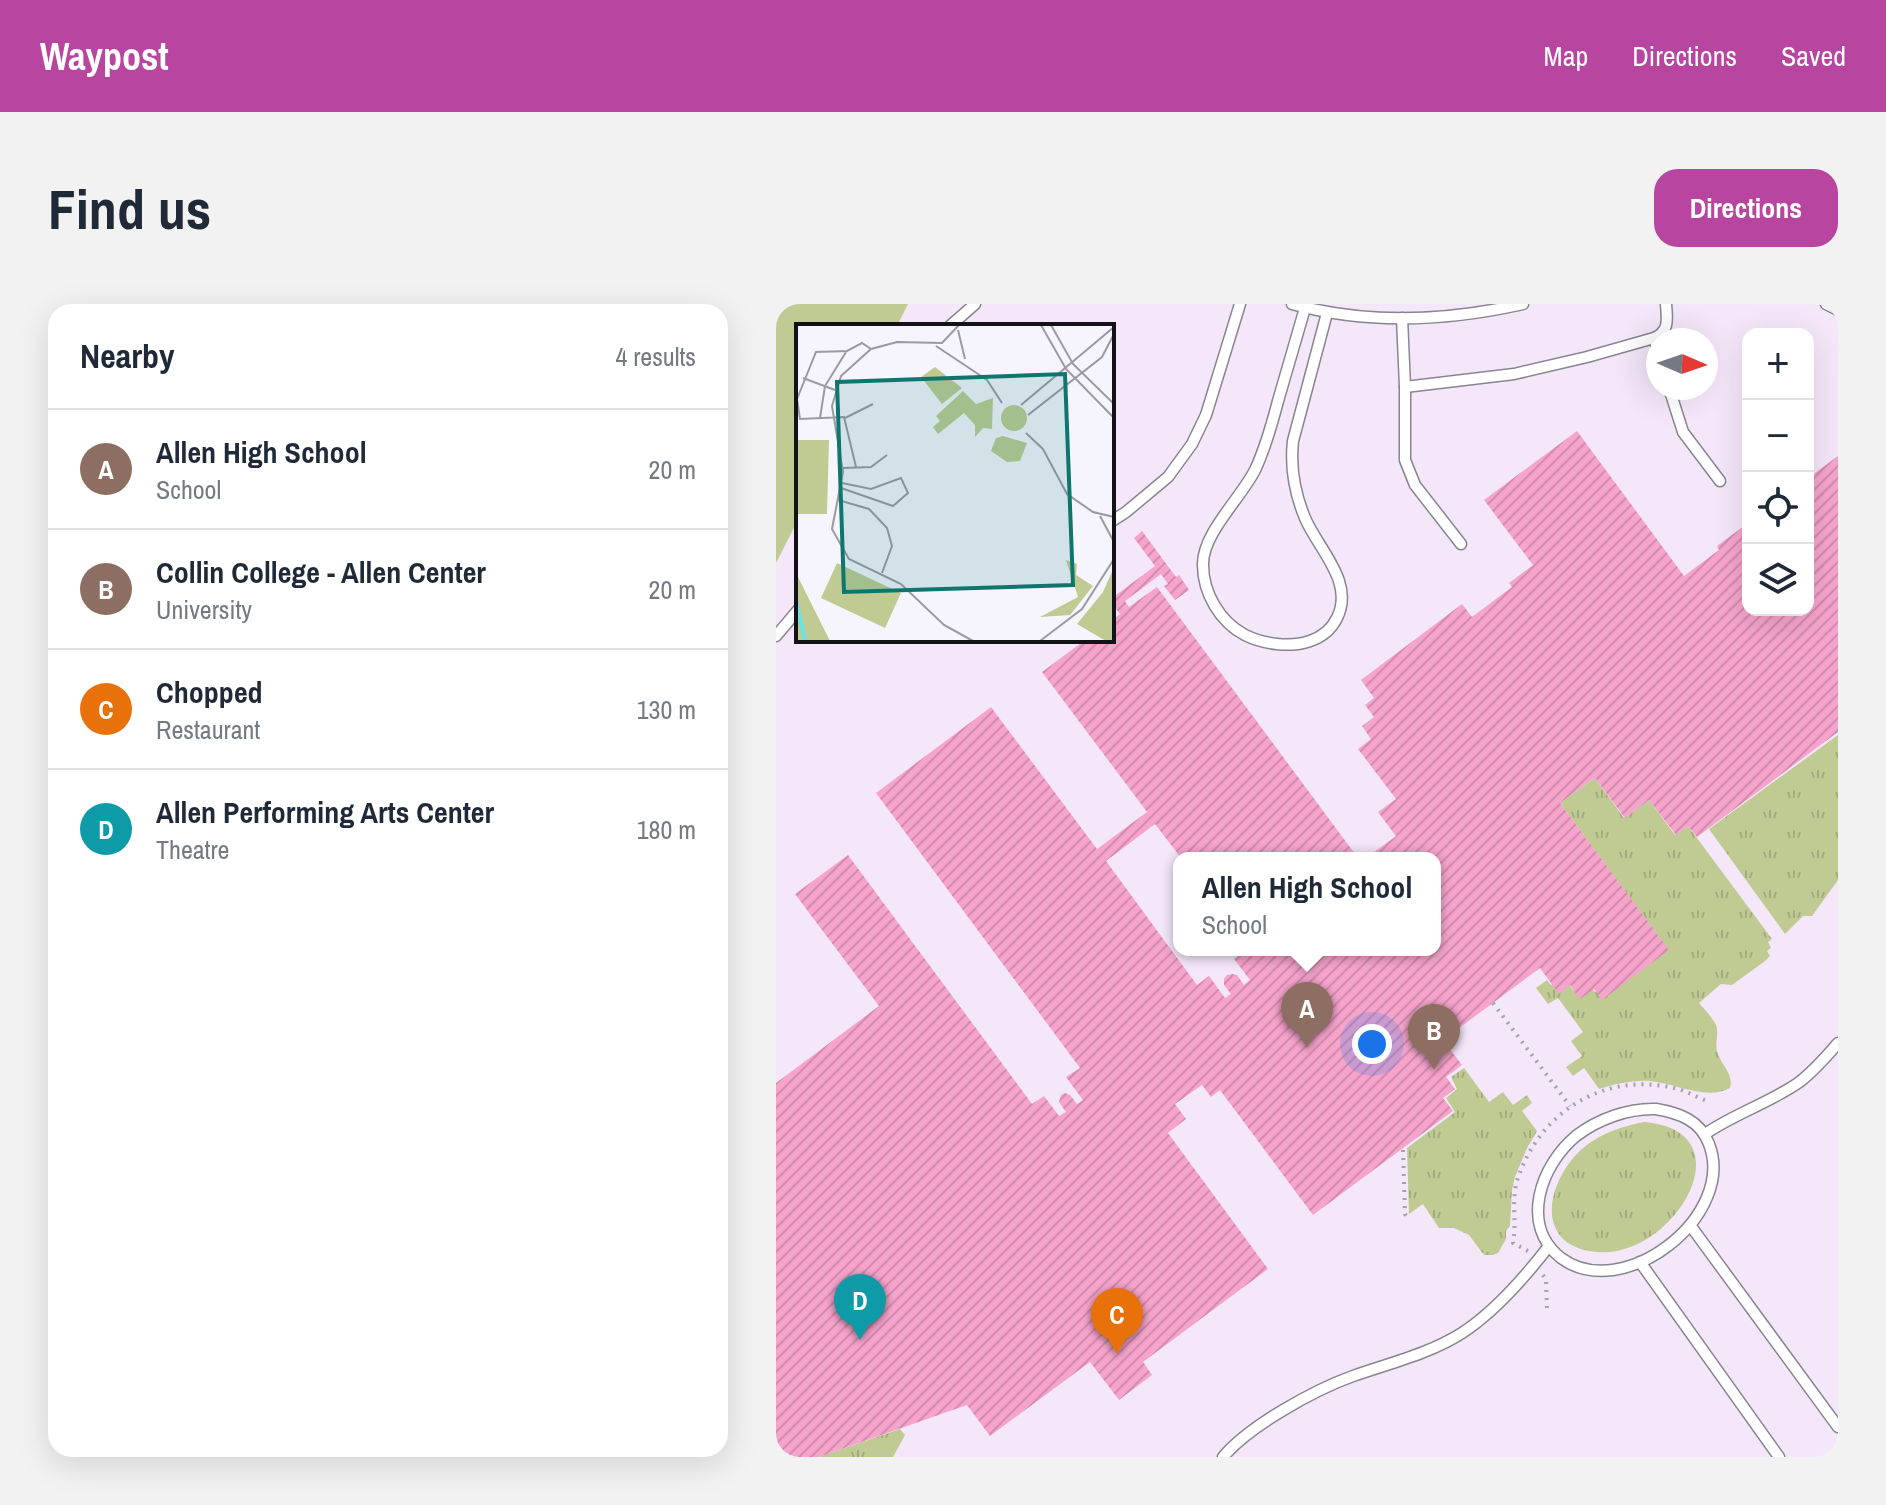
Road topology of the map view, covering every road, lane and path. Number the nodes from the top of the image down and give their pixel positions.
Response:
1 (975, 304) edge
2 (1240, 304) edge
3 (1292, 304) edge
4 (1523, 304) edge
5 (1666, 304) edge
6 (1826, 304) edge
7 (1305, 308) junction
8 (1838, 310) edge
9 (1327, 313) junction
10 (1402, 318) junction
11 (952, 324) edge
12 (1666, 328) edge
13 (1646, 340) edge
14 (1405, 387) junction
15 (1673, 400) edge
16 (1720, 481) dead end
17 (1114, 520) edge
18 (1461, 544) dead end
19 (796, 612) edge
20 (776, 636) edge
21 (1493, 1003) dead end
22 (1838, 1043) edge
23 (1570, 1106) dead end
24 (1705, 1134) junction
25 (1403, 1150) dead end
26 (1409, 1220) dead end
27 (1690, 1225) junction
28 (1549, 1246) junction
29 (1640, 1262) junction
30 (1838, 1427) edge
31 (1223, 1457) edge
32 (1779, 1457) edge

1 - 11 lane
2 - 17 lane
3 - 7 lane
4 - 10 lane
5 - 12 lane
6 - 8 lane
7 - 9 lane
7 - 9 lane
9 - 10 lane
10 - 14 lane
13 - 14 lane
14 - 18 lane
15 - 16 lane
19 - 20 lane
21 - 23 path
22 - 24 lane
24 - 27 lane
24 - 28 lane
25 - 26 path
27 - 29 lane
27 - 30 lane
28 - 29 lane
28 - 31 lane
29 - 32 lane

